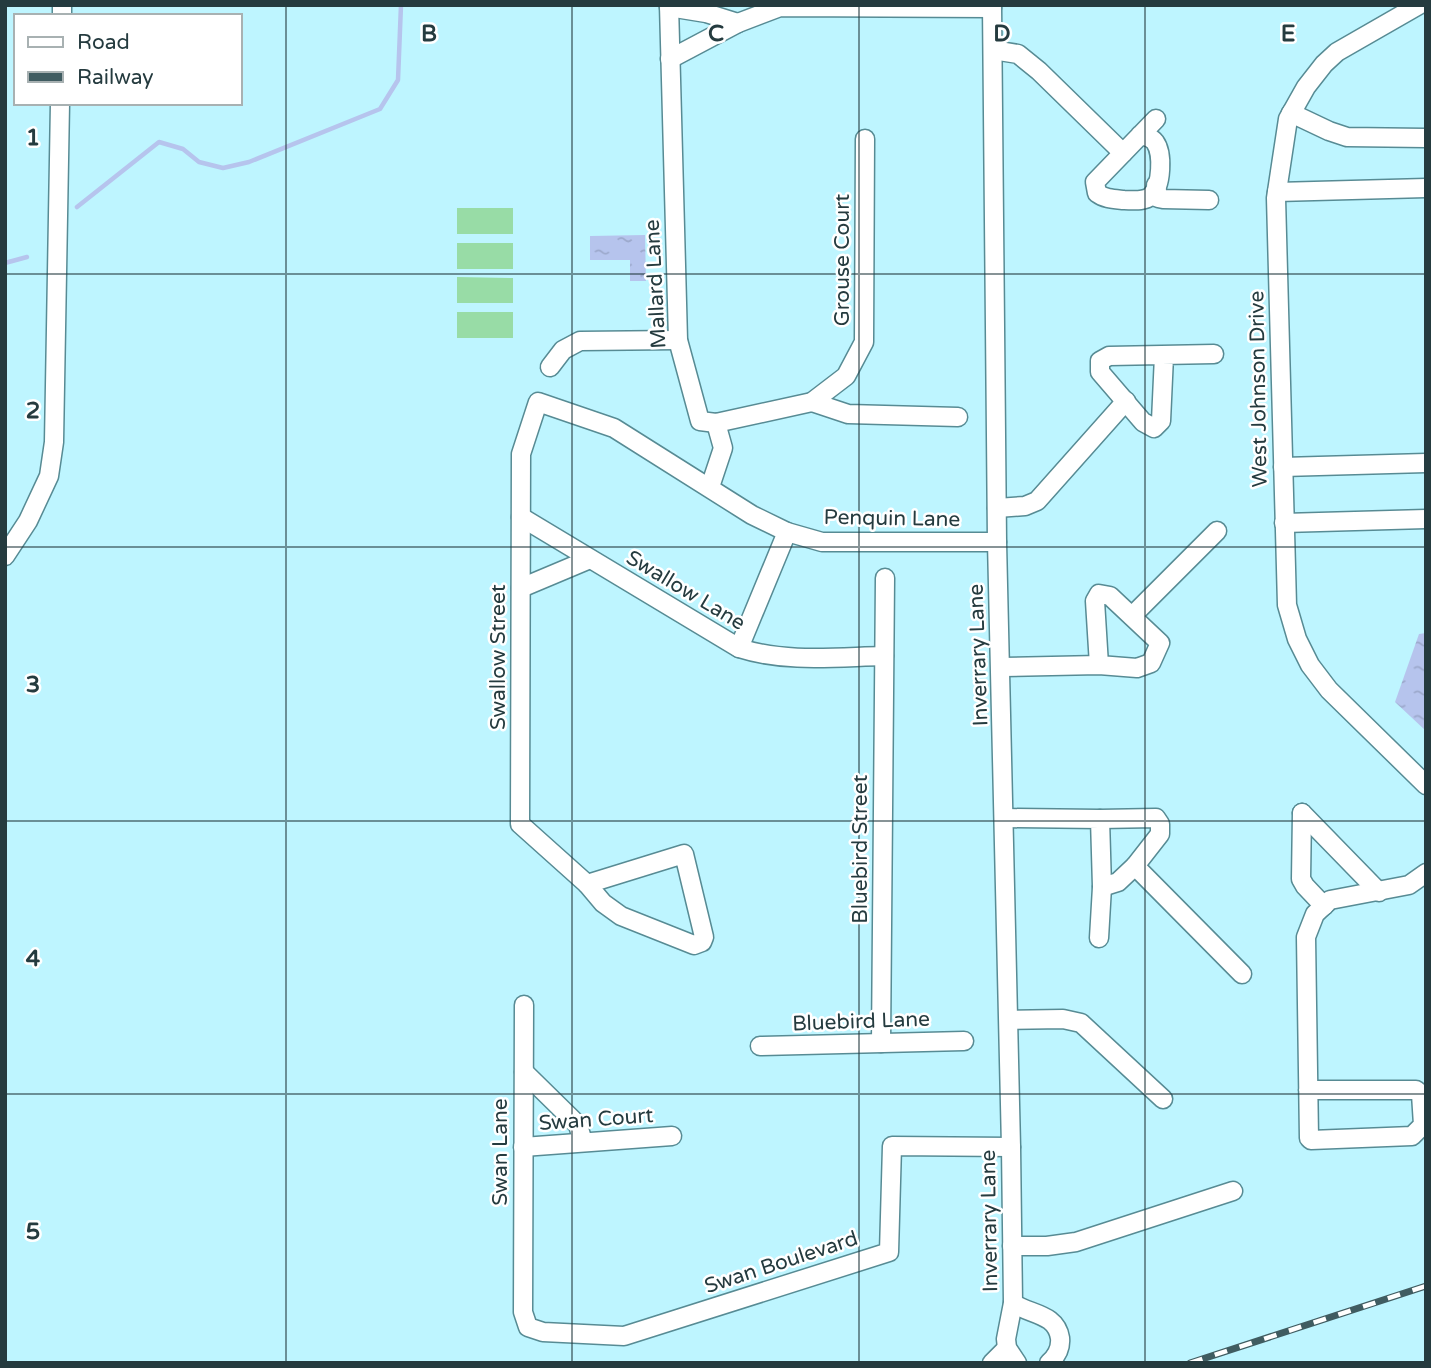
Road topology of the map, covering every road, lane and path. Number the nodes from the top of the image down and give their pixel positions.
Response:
1 (1419, 5) edge
2 (669, 6) edge
3 (862, 6) edge
4 (992, 6) edge
5 (1393, 12) edge
6 (738, 23) junction
7 (993, 50) junction
8 (670, 59) junction
9 (60, 105) edge
10 (1291, 113) junction
11 (1156, 119) dead end
12 (1140, 135) junction
13 (1426, 138) edge
14 (865, 139) dead end
15 (1123, 153) junction
16 (1156, 185) junction
17 (1426, 188) edge
18 (1277, 192) junction
19 (1209, 200) dead end
20 (678, 340) junction
21 (1214, 354) dead end
22 (1164, 356) junction
23 (550, 367) dead end
24 (1126, 401) junction
25 (538, 402) joint
26 (812, 402) junction
27 (958, 417) dead end
28 (716, 423) junction
29 (1426, 463) edge
30 (1283, 467) junction
31 (710, 487) junction
32 (997, 508) junction
33 (521, 517) junction
34 (1426, 519) edge
35 (1284, 523) junction
36 (1217, 531) dead end
37 (787, 532) junction
38 (997, 542) junction
39 (5, 556) edge
40 (590, 559) junction
41 (886, 578) dead end
42 (522, 588) junction
43 (1132, 616) junction
44 (739, 649) junction
45 (884, 656) junction
46 (1099, 665) junction
47 (1002, 667) junction
48 (1426, 785) edge
49 (1005, 818) junction
50 (1100, 819) junction
51 (1135, 866) junction
52 (1426, 873) edge
53 (587, 884) junction
54 (1102, 887) junction
55 (1379, 892) junction
56 (1324, 906) junction
57 (1099, 938) dead end
58 (1242, 974) dead end
59 (524, 1005) dead end
60 (1009, 1020) junction
61 (964, 1041) dead end
62 (881, 1043) junction
63 (760, 1046) dead end
64 (524, 1072) junction
65 (1308, 1090) junction
66 (1163, 1099) dead end
67 (672, 1136) dead end
68 (583, 1142) junction
69 (523, 1147) junction
70 (1011, 1147) junction
71 (1233, 1191) dead end
72 (1012, 1246) junction
73 (1013, 1303) junction
74 (673, 1321) joint
75 (1012, 1355) edge
76 (992, 1363) edge
77 (1049, 1363) edge

1 - 5 street, West Johnson Drive
2 - 6 street
2 - 8 street, Mallard Lane
3 - 4 street
3 - 6 street
4 - 7 street, Inverrary Lane
5 - 10 street, West Johnson Drive
6 - 8 street
7 - 15 street
7 - 32 street, Inverrary Lane
8 - 20 street, Mallard Lane
9 - 39 street
10 - 13 street
10 - 18 street, West Johnson Drive
11 - 12 street
12 - 15 street
12 - 16 street
14 - 26 street, Grouse Court
15 - 16 street
16 - 19 street
17 - 18 street
18 - 30 street, West Johnson Drive
20 - 23 street
20 - 28 street, Mallard Lane
21 - 22 street
22 - 24 street
22 - 24 street
24 - 32 street
25 - 31 street, Penquin Lane
25 - 33 street, Swallow Street
26 - 27 street
26 - 28 street
28 - 31 street
29 - 30 street
30 - 35 street, West Johnson Drive
31 - 37 street, Penquin Lane
32 - 38 street, Inverrary Lane
33 - 40 street, Swallow Lane
33 - 42 street, Swallow Street
34 - 35 street
35 - 48 street, West Johnson Drive
36 - 43 street
37 - 38 street, Penquin Lane
37 - 44 street
38 - 47 street, Inverrary Lane
40 - 42 street
40 - 44 street, Swallow Lane
41 - 45 street, Bluebird Street
42 - 53 street, Swallow Street
43 - 46 street
43 - 46 street
44 - 45 street, Swallow Lane
45 - 62 street, Bluebird Street
46 - 47 street
47 - 49 street, Inverrary Lane
49 - 50 street
49 - 60 street, Inverrary Lane
50 - 51 street
50 - 54 street
51 - 54 street
51 - 58 street
52 - 55 street
53 - 53 street, Swallow Street
54 - 57 street
55 - 56 street
55 - 56 street
56 - 65 street
59 - 64 street, Swan Lane
60 - 66 street
60 - 70 street, Inverrary Lane
61 - 62 street, Bluebird Lane
62 - 63 street, Bluebird Lane
64 - 68 street
64 - 69 street, Swan Lane
65 - 65 street
67 - 68 street, Swan Court
68 - 69 street, Swan Court
69 - 74 street, Swan Lane
70 - 72 street, Inverrary Lane
70 - 74 street, Swan Boulevard
71 - 72 street
72 - 73 street, Inverrary Lane
73 - 75 street, Inverrary Lane
73 - 77 street, Inverrary Lane
75 - 76 street

